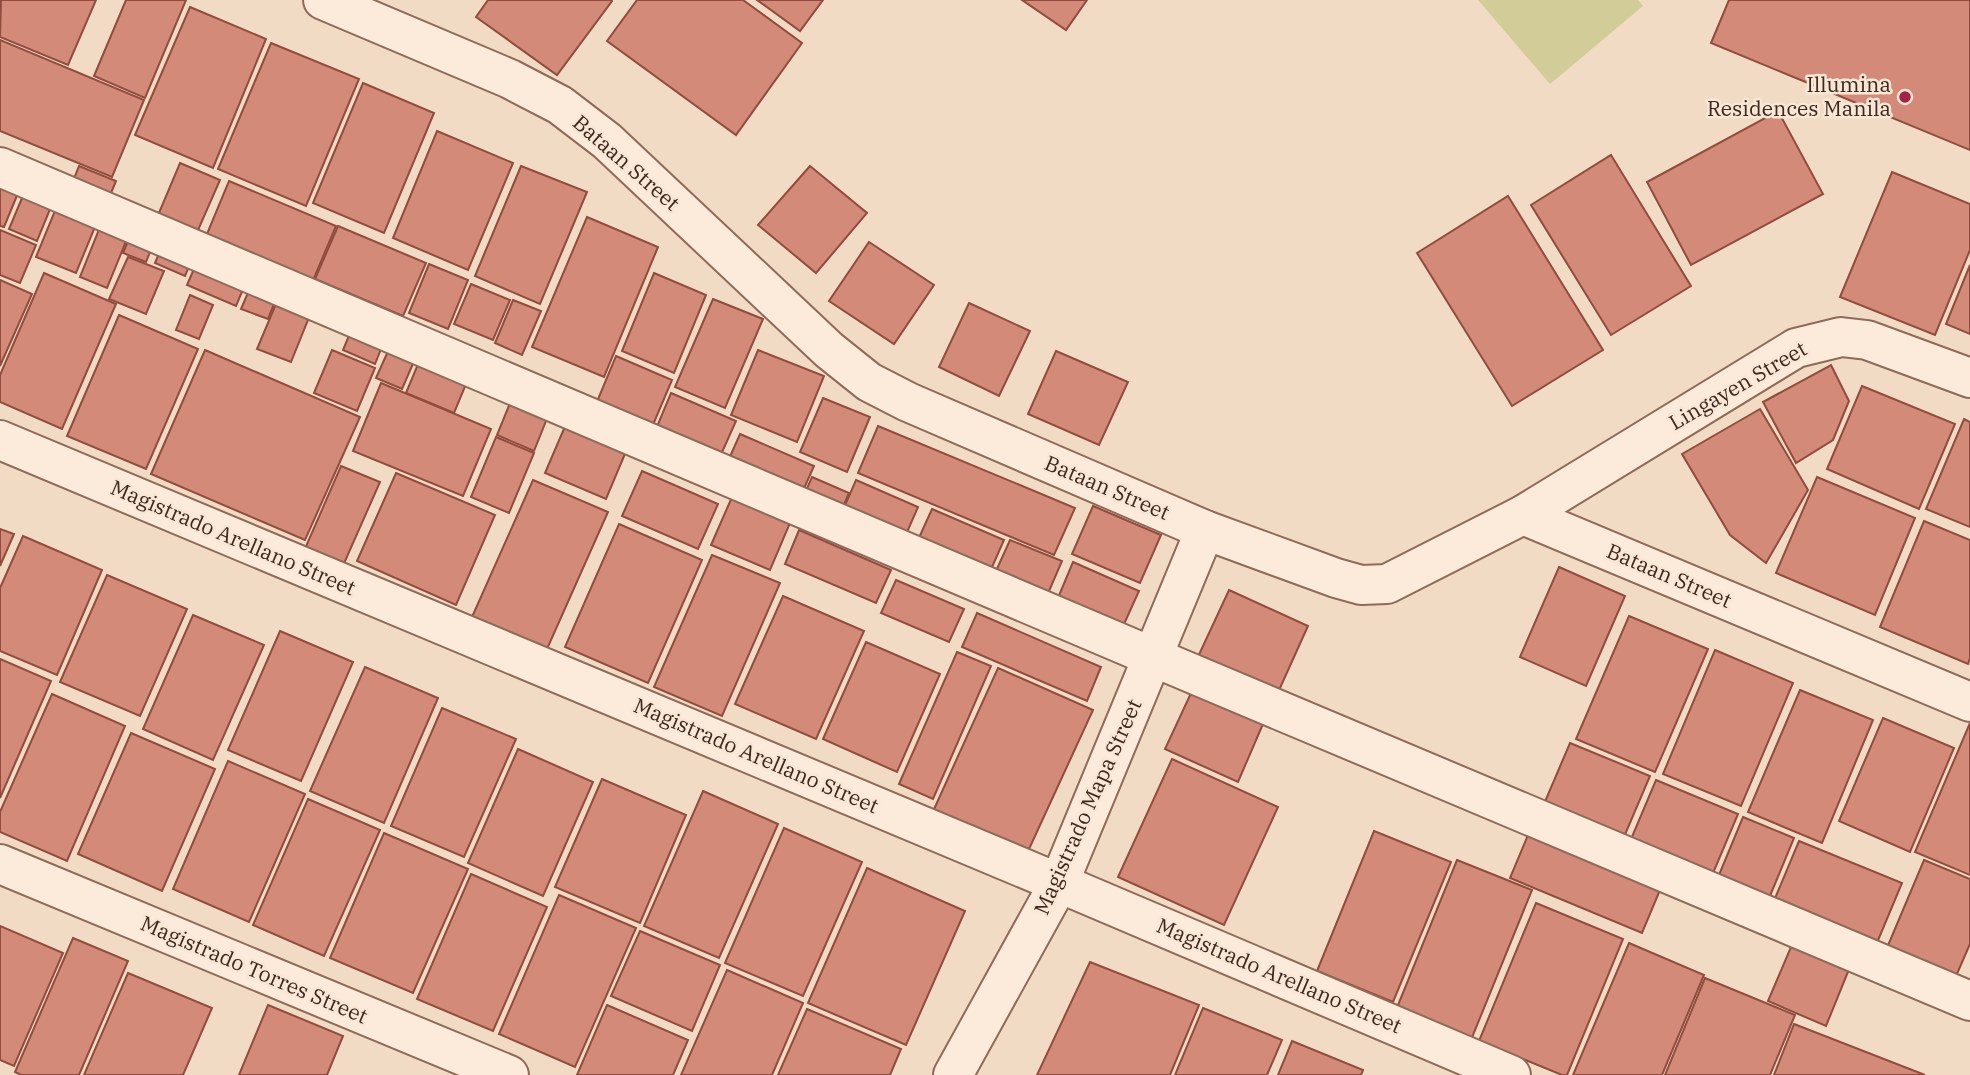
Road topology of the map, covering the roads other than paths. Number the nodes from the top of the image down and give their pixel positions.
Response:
1 (323, 0) edge
2 (0, 167) edge
3 (1970, 378) edge
4 (0, 440) edge
5 (1523, 515) junction
6 (1205, 530) junction
7 (1153, 657) junction
8 (1970, 702) edge
9 (0, 864) edge
10 (1059, 883) junction
11 (1970, 1001) edge
12 (509, 1075) edge
13 (953, 1075) edge
14 (1511, 1075) edge

1 - 6 street, Bataan Street
2 - 7 street
3 - 5 street, Lingayen Street
4 - 10 street, Magistrado Arellano Street
5 - 6 street, Bataan Street
5 - 8 street, Bataan Street
6 - 7 street, Magistrado Mapa Street
7 - 10 street, Magistrado Mapa Street
7 - 11 street
9 - 12 street, Magistrado Torres Street
10 - 13 street, Magistrado Mapa Street
10 - 14 street, Magistrado Arellano Street

